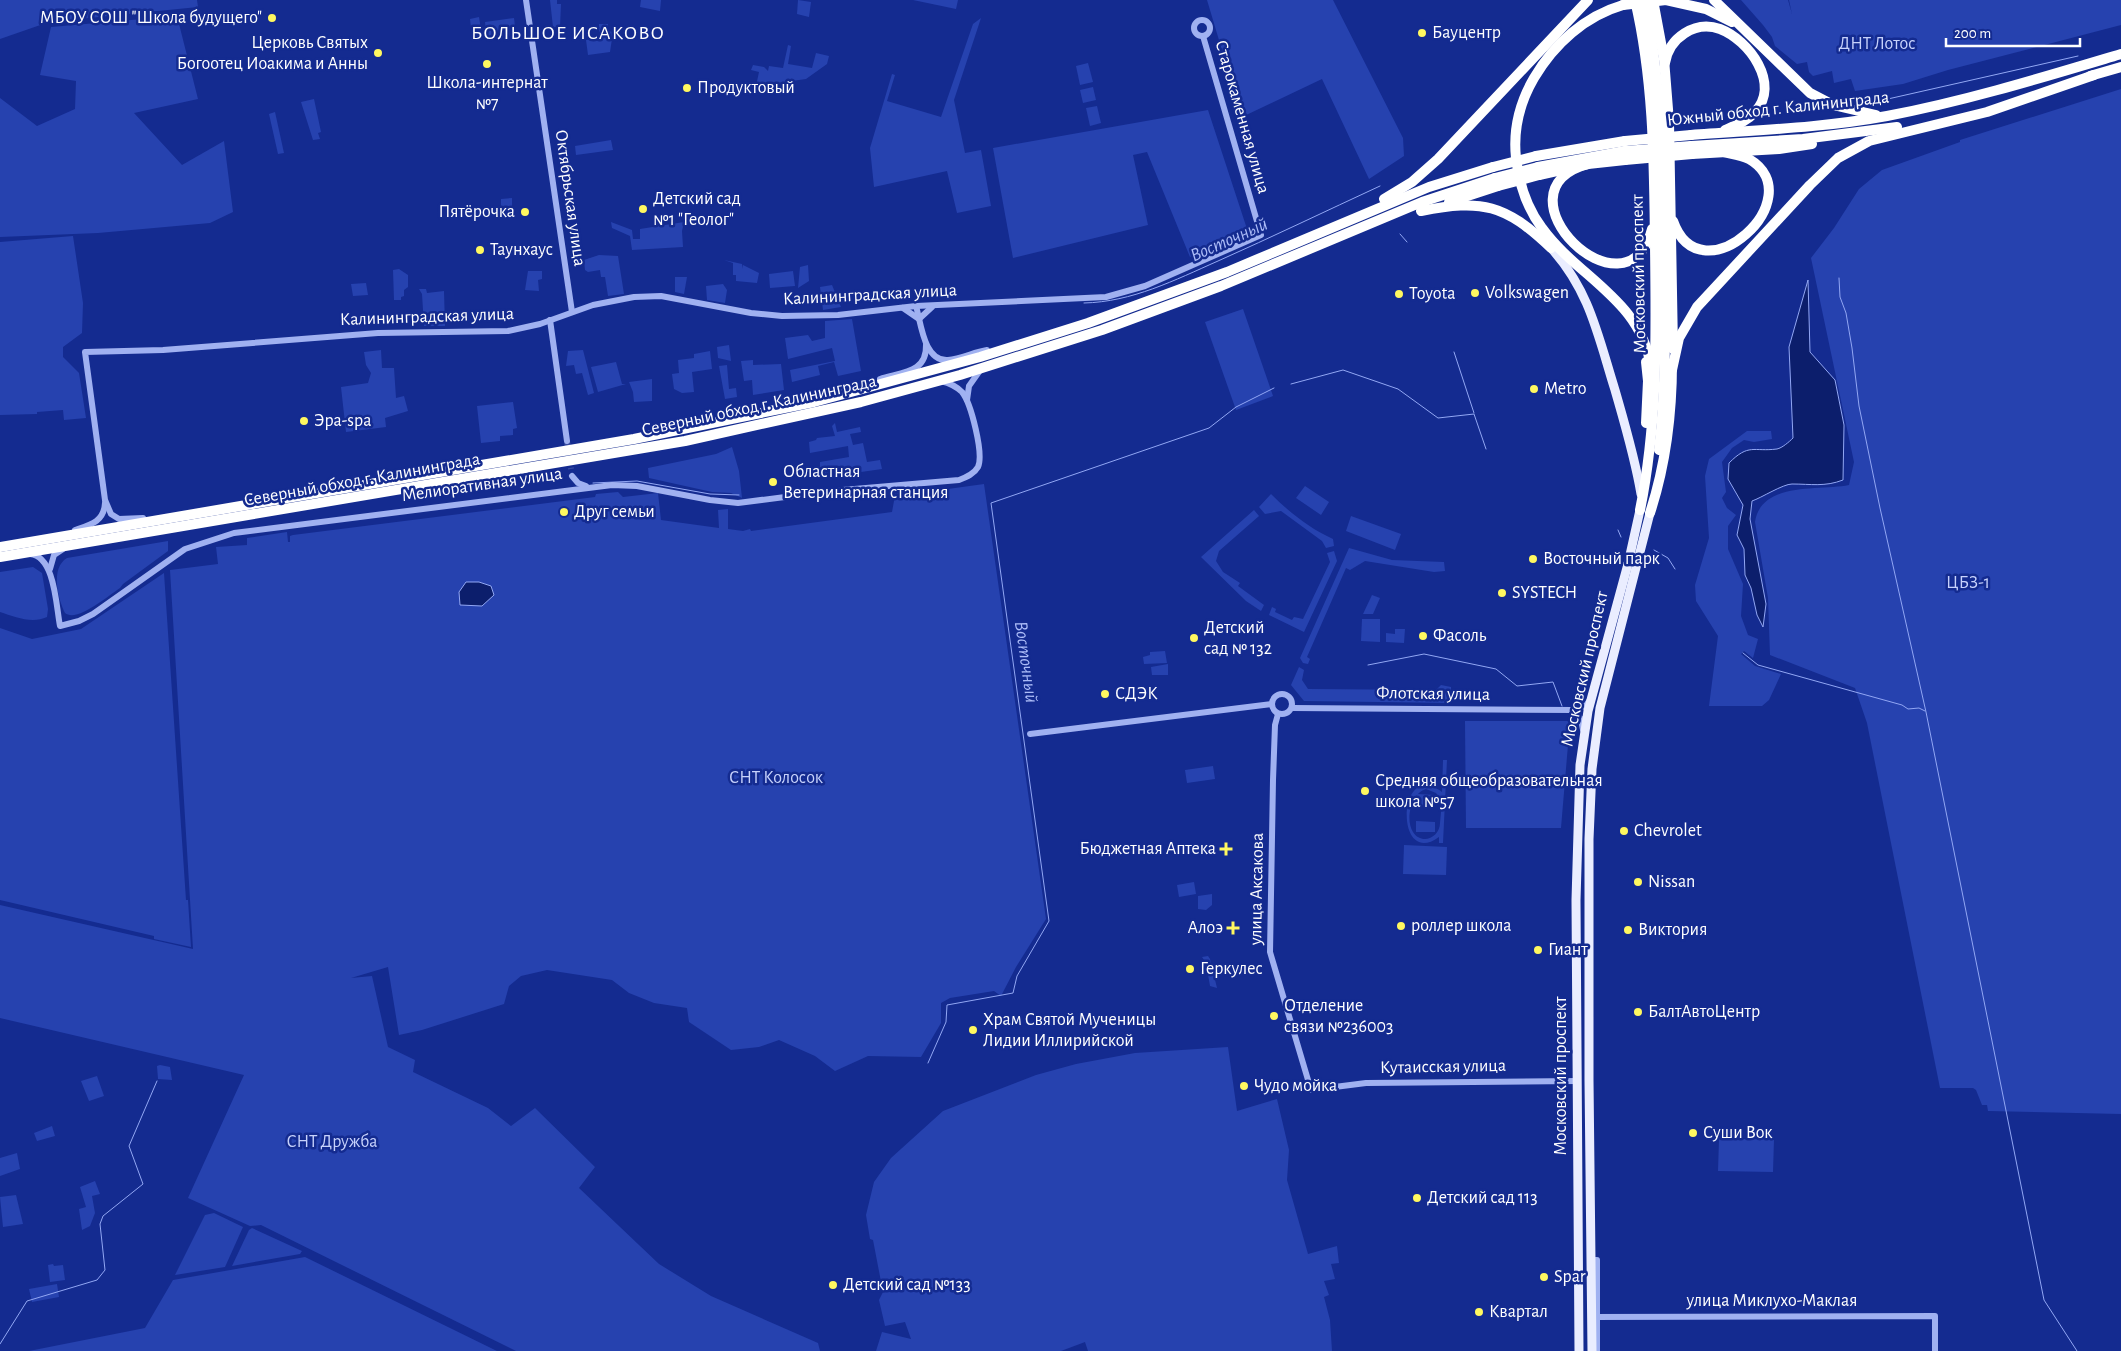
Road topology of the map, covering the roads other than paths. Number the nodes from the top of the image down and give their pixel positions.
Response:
1 (526, 0) edge
2 (1588, 0) edge
3 (1636, 0) edge
4 (1644, 0) edge
5 (1653, 0) edge
6 (1666, 0) edge
7 (1714, 0) edge
8 (1745, 31) junction
9 (1203, 36) dead end
10 (2121, 54) edge
11 (1664, 66) junction
12 (2121, 67) edge
13 (2121, 72) edge
14 (2098, 74) junction
15 (1885, 116) junction
16 (1720, 133) junction
17 (1888, 135) junction
18 (1692, 150) junction
19 (1723, 152) junction
20 (1625, 156) junction
21 (1588, 164) junction
22 (1493, 167) joint
23 (1539, 171) junction
24 (1497, 182) junction
25 (1421, 211) junction
26 (1672, 215) junction
27 (1654, 216) junction
28 (1347, 222) junction
29 (1261, 235) joint
30 (1551, 248) junction
31 (1306, 250) junction
32 (916, 306) junction
33 (933, 306) junction
34 (902, 308) junction
35 (572, 312) junction
36 (919, 319) junction
37 (550, 320) junction
38 (533, 326) junction
39 (552, 332) junction
40 (926, 344) junction
41 (1006, 350) junction
42 (982, 369) junction
43 (1672, 370) junction
44 (940, 381) junction
45 (862, 389) junction
46 (1655, 392) junction
47 (967, 402) junction
48 (567, 441) tunnel mouth
49 (1646, 472) junction
50 (572, 473) junction
51 (590, 487) junction
52 (574, 488) junction
53 (561, 490) junction
54 (1642, 499) junction
55 (105, 500) junction
56 (1640, 510) joint
57 (1650, 513) junction
58 (167, 518) junction
59 (56, 537) junction
60 (97, 540) junction
61 (0, 547) edge
62 (0, 557) edge
63 (50, 573) junction
64 (1605, 665) junction
65 (1597, 676) junction
66 (1607, 678) junction
67 (1592, 694) junction
68 (1272, 704) junction
69 (1292, 708) junction
70 (1573, 710) junction
71 (1278, 714) junction
72 (1584, 731) junction
73 (1030, 734) dead end
74 (1590, 814) junction
75 (1577, 815) junction
76 (1577, 1081) junction
77 (1311, 1090) joint
78 (1577, 1191) junction
79 (1589, 1191) junction
80 (1593, 1260) junction
81 (1598, 1306) junction
82 (1610, 1316) junction
83 (1595, 1317) junction
84 (1580, 1351) edge
85 (1592, 1351) edge
86 (1597, 1351) edge
87 (1935, 1351) edge

1 - 35 street, Октябрьская улица
2 - 28 highway
3 - 27 highway, Московский проспект
4 - 57 highway, Московский проспект
5 - 11 highway
6 - 8 highway
6 - 46 highway, bridge
7 - 8 highway
8 - 15 highway
9 - 29 street, Старокаменная улица
10 - 15 highway, Южный обход г. Калининграда
11 - 16 highway
11 - 26 highway
12 - 14 highway, Южный обход г. Калининграда
13 - 14 street
14 - 17 highway
14 - 18 highway, Южный обход г. Калининграда
15 - 16 highway, Южный обход г. Калининграда
16 - 22 highway, Южный обход г. Калининграда, bridge
17 - 19 highway
17 - 43 highway
18 - 19 highway
18 - 20 highway, Южный обход г. Калининграда, bridge
19 - 26 highway
20 - 21 highway
20 - 23 highway, Южный обход г. Калининграда
21 - 23 highway
21 - 27 highway
22 - 28 highway, Северный обход г. Калининграда
23 - 24 highway, bridge
24 - 25 highway
24 - 31 highway, Северный обход г. Калининграда
25 - 30 highway
25 - 31 highway
26 - 43 highway
27 - 46 highway, Московский проспект
28 - 41 highway, Северный обход г. Калининграда
29 - 33 street, Калининградская улица
30 - 49 highway
30 - 54 main road
31 - 42 highway, Северный обход г. Калининграда
32 - 33 street, Калининградская улица
32 - 34 street, Калининградская улица
32 - 36 street
33 - 36 street
34 - 35 street, Калининградская улица
34 - 36 street
35 - 37 street, Калининградская улица
36 - 40 street
37 - 38 street, Калининградская улица
37 - 39 street
38 - 39 street
38 - 55 street, Калининградская улица
39 - 48 street
40 - 41 street
40 - 45 street
41 - 45 highway, Северный обход г. Калининграда
42 - 44 highway, Северный обход г. Калининграда
42 - 47 street
43 - 57 highway
44 - 47 street
44 - 60 highway, Северный обход г. Калининграда
45 - 58 highway, Северный обход г. Калининграда
46 - 49 highway, Московский проспект
47 - 51 street, Мелиоративная улица
49 - 54 highway, Московский проспект
50 - 51 street
50 - 52 street
50 - 53 street
51 - 52 street, Мелиоративная улица
52 - 53 street, Мелиоративная улица
53 - 63 street, Мелиоративная улица
54 - 56 highway, Московский проспект
55 - 58 street
55 - 59 street
56 - 64 main road, Московский проспект
57 - 64 main road, Московский проспект
58 - 59 highway, Северный обход г. Калининграда
59 - 61 highway, Северный обход г. Калининграда
60 - 62 highway, Северный обход г. Калининграда
60 - 63 street
62 - 63 street
64 - 65 main road, Московский проспект
64 - 66 main road, Московский проспект
65 - 66 main road
65 - 67 main road, Московский проспект
66 - 74 main road, Московский проспект
67 - 70 street
67 - 72 main road, Московский проспект
68 - 69 street
68 - 71 street
68 - 73 street
69 - 70 street, Флотская улица
69 - 71 street
70 - 72 street
71 - 77 street, улица Аксакова
72 - 75 main road, Московский проспект
74 - 75 main road
74 - 79 main road, Московский проспект
75 - 76 main road, Московский проспект
76 - 77 street, Кутаисская улица
76 - 78 main road, Московский проспект
78 - 79 main road
78 - 84 main road, Московский проспект
79 - 80 main road, Московский проспект
80 - 81 street
80 - 83 main road, Московский проспект
81 - 82 street
81 - 83 street
82 - 83 street, улица Миклухо-Маклая
82 - 87 street, улица Миклухо-Маклая
83 - 85 main road, Московский проспект
83 - 86 street

